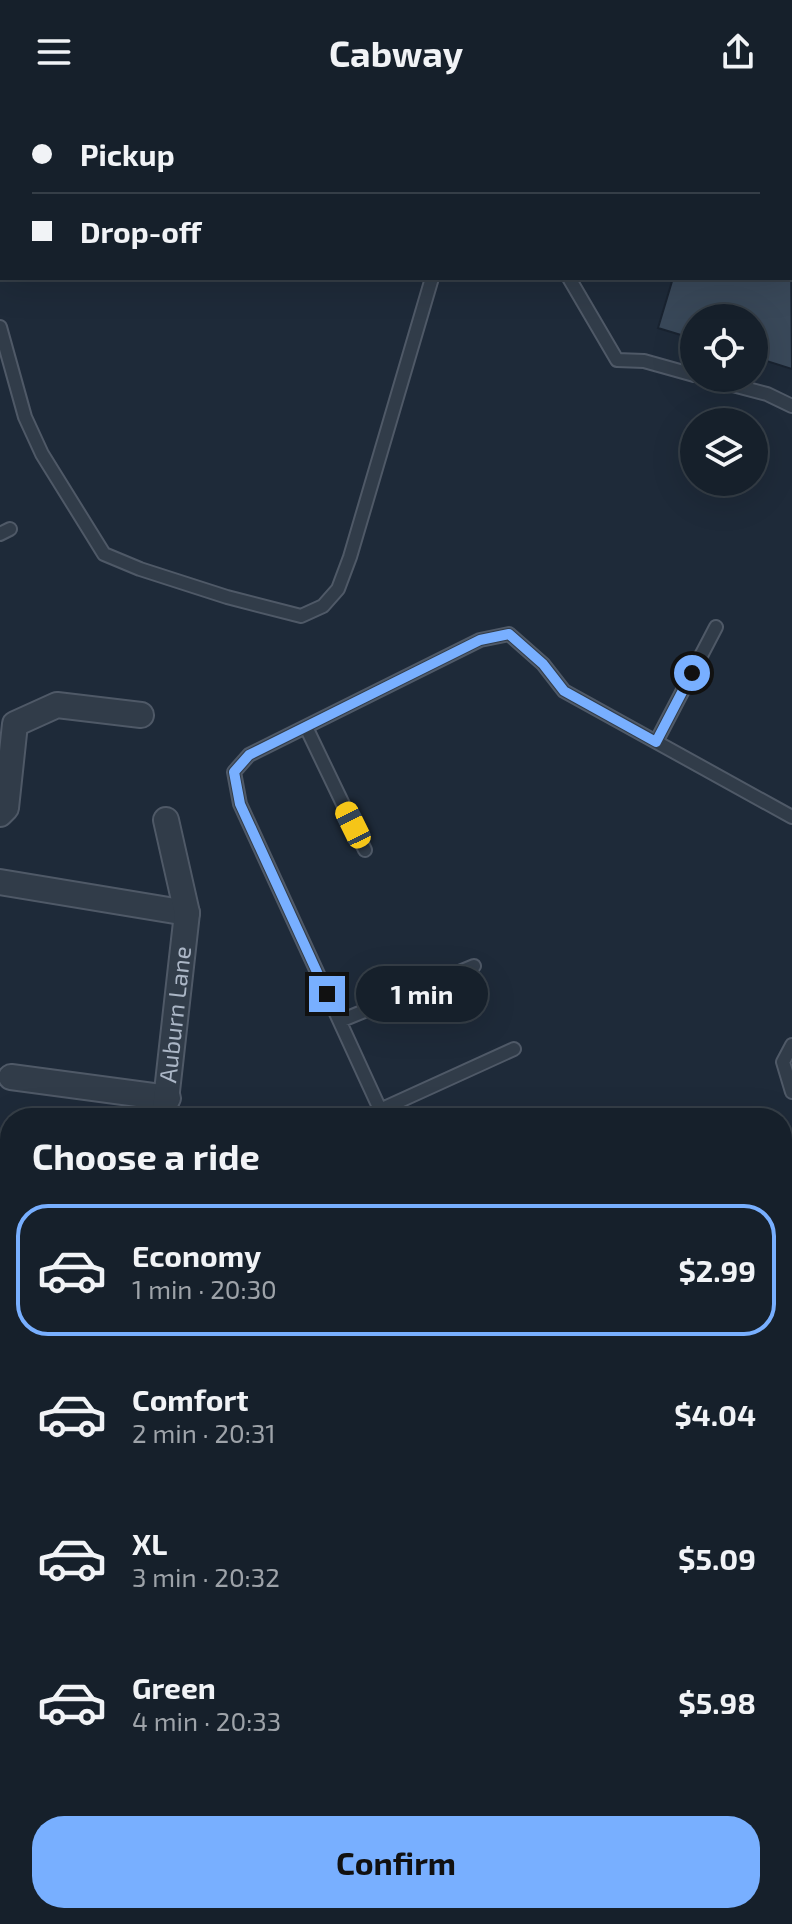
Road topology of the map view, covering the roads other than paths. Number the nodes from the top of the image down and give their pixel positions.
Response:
1 (431, 280) edge
2 (570, 280) edge
3 (0, 327) edge
4 (680, 371) edge
5 (759, 392) edge
6 (792, 406) edge
7 (716, 627) dead end
8 (141, 715) dead end
9 (306, 727) junction
10 (656, 742) junction
11 (0, 814) edge
12 (792, 817) edge
13 (166, 820) dead end
14 (365, 850) dead end
15 (0, 882) edge
16 (187, 913) junction
17 (474, 966) dead end
18 (340, 1021) junction
19 (792, 1045) edge
20 (514, 1049) dead end
21 (11, 1077) dead end
22 (792, 1092) edge
23 (166, 1108) edge
24 (379, 1108) edge
25 (394, 1108) edge

1 - 3 lane
2 - 4 lane
5 - 6 lane
7 - 10 lane
8 - 11 street
9 - 10 lane
9 - 14 lane
9 - 18 lane
10 - 12 lane
13 - 16 street, Auburn Lane
15 - 16 street
16 - 23 street, Auburn Lane
17 - 18 lane
18 - 24 lane
19 - 22 lane
20 - 25 lane
21 - 23 street

